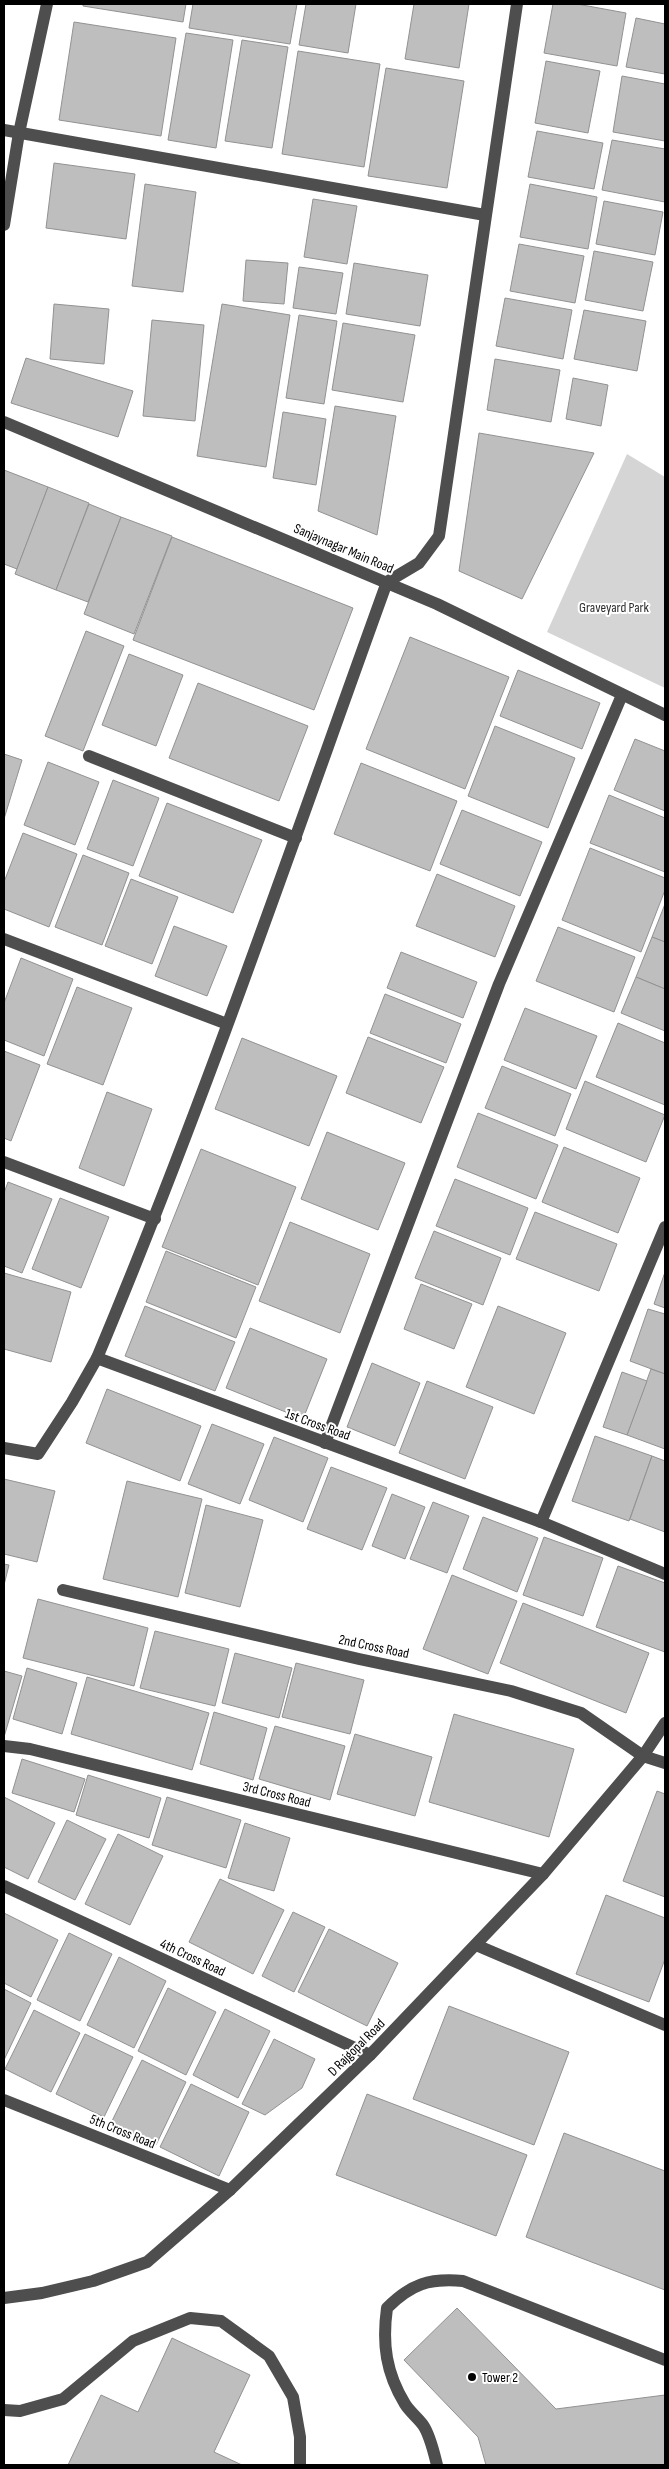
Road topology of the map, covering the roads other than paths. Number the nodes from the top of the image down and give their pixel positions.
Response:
1 (47, 4) edge
2 (516, 4) edge
3 (4, 130) edge
4 (19, 132) junction
5 (485, 215) junction
6 (4, 225) edge
7 (4, 422) edge
8 (387, 582) junction
9 (622, 695) junction
10 (665, 715) edge
11 (89, 756) dead end
12 (296, 838) junction
13 (4, 939) edge
14 (228, 1024) junction
15 (4, 1162) edge
16 (155, 1219) junction
17 (665, 1227) edge
18 (97, 1358) junction
19 (325, 1443) junction
20 (4, 1448) edge
21 (541, 1522) junction
22 (665, 1574) edge
23 (63, 1590) dead end
24 (665, 1723) edge
25 (4, 1746) edge
26 (643, 1756) junction
27 (665, 1763) edge
28 (542, 1874) junction
29 (4, 1886) edge
30 (476, 1945) junction
31 (665, 2025) edge
32 (370, 2055) junction
33 (4, 2100) edge
34 (230, 2190) junction
35 (4, 2298) edge
36 (665, 2360) edge
37 (4, 2410) edge
38 (300, 2465) edge
39 (437, 2465) edge

1 - 4 street
2 - 5 street
3 - 4 street
4 - 5 street
4 - 6 street
5 - 8 street
7 - 8 street, Sanjaynagar Main Road
8 - 9 street, Sanjaynagar Main Road
8 - 12 street
9 - 10 street, Sanjaynagar Main Road
9 - 19 street
11 - 12 street
12 - 14 street
13 - 14 street
14 - 16 street
15 - 16 street
16 - 18 street
17 - 21 street
18 - 19 street, 1st Cross Road
18 - 20 street
19 - 21 street, 1st Cross Road
21 - 22 street, 1st Cross Road
23 - 26 street, 2nd Cross Road
24 - 26 street, D Rajgopal Road
25 - 28 street, 3rd Cross Road
26 - 27 street, 2nd Cross Road
26 - 28 street, D Rajgopal Road
28 - 30 street, D Rajgopal Road
29 - 32 street, 4th Cross Road
30 - 31 street
30 - 32 street, D Rajgopal Road
32 - 34 street, D Rajgopal Road
33 - 34 street, 5th Cross Road
34 - 35 street, D Rajgopal Road
36 - 39 street
37 - 38 street

